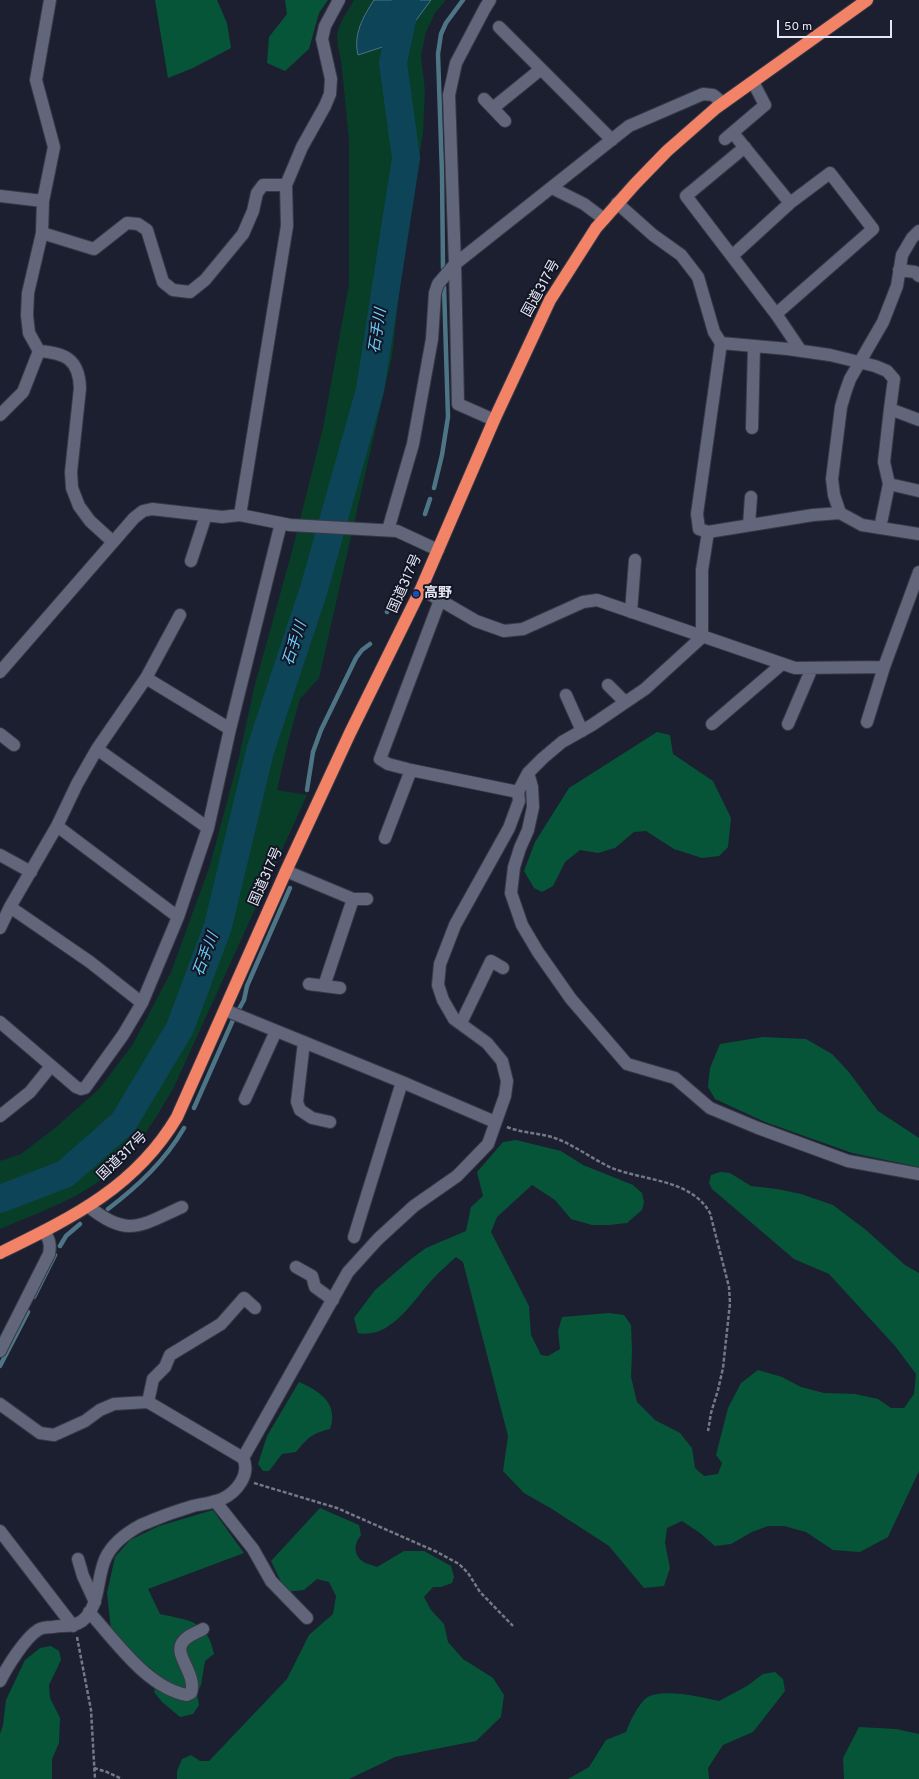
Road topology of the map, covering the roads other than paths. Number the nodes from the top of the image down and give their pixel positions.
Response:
1 (50, 0) edge
2 (339, 0) edge
3 (490, 0) edge
4 (868, 0) edge
5 (499, 27) dead end
6 (541, 69) junction
7 (753, 82) junction
8 (484, 99) dead end
9 (723, 103) junction
10 (493, 108) junction
11 (505, 121) dead end
12 (612, 140) junction
13 (744, 147) junction
14 (286, 185) junction
15 (552, 188) junction
16 (0, 196) edge
17 (43, 200) junction
18 (790, 203) junction
19 (617, 204) junction
20 (604, 219) junction
21 (919, 231) edge
22 (42, 233) junction
23 (732, 256) junction
24 (455, 264) junction
25 (899, 270) junction
26 (919, 276) edge
27 (776, 314) junction
28 (721, 343) junction
29 (754, 346) junction
30 (801, 350) junction
31 (39, 351) junction
32 (859, 362) junction
33 (890, 409) junction
34 (0, 415) edge
35 (494, 420) junction
36 (919, 420) edge
37 (752, 428) dead end
38 (889, 484) junction
39 (919, 491) edge
40 (751, 497) dead end
41 (840, 513) junction
42 (206, 515) junction
43 (240, 515) junction
44 (286, 524) junction
45 (749, 525) junction
46 (880, 528) junction
47 (388, 530) junction
48 (708, 532) junction
49 (919, 534) edge
50 (113, 542) junction
51 (438, 550) junction
52 (635, 560) dead end
53 (191, 561) dead end
54 (919, 572) edge
55 (421, 589) junction
56 (440, 600) junction
57 (631, 612) junction
58 (180, 615) dead end
59 (702, 637) junction
60 (782, 664) junction
61 (884, 667) junction
62 (812, 668) junction
63 (0, 672) edge
64 (146, 678) junction
65 (608, 684) dead end
66 (566, 695) dead end
67 (625, 702) junction
68 (867, 722) dead end
69 (712, 724) dead end
70 (788, 724) dead end
71 (230, 729) junction
72 (582, 731) junction
73 (0, 734) edge
74 (14, 745) dead end
75 (97, 749) junction
76 (411, 770) junction
77 (528, 773) junction
78 (518, 792) junction
79 (57, 826) junction
80 (208, 828) junction
81 (385, 838) dead end
82 (0, 854) edge
83 (286, 871) junction
84 (31, 872) junction
85 (353, 899) junction
86 (367, 899) dead end
87 (10, 907) junction
88 (178, 917) junction
89 (0, 928) edge
90 (503, 968) dead end
91 (309, 984) dead end
92 (324, 986) junction
93 (340, 988) dead end
94 (142, 1003) junction
95 (225, 1010) junction
96 (0, 1022) edge
97 (461, 1023) junction
98 (276, 1030) junction
99 (304, 1042) junction
100 (51, 1066) junction
101 (402, 1082) junction
102 (245, 1099) dead end
103 (0, 1116) edge
104 (330, 1122) dead end
105 (496, 1122) junction
106 (919, 1174) edge
107 (88, 1206) junction
108 (182, 1207) dead end
109 (44, 1231) junction
110 (354, 1237) dead end
111 (0, 1253) edge
112 (296, 1267) dead end
113 (333, 1300) junction
114 (255, 1308) dead end
115 (0, 1351) edge
116 (148, 1402) junction
117 (0, 1404) edge
118 (243, 1458) junction
119 (215, 1501) junction
120 (0, 1531) edge
121 (78, 1559) dead end
122 (92, 1607) junction
123 (306, 1618) dead end
124 (73, 1626) junction
125 (203, 1630) dead end
126 (0, 1681) edge

1 - 17 street
2 - 14 street
3 - 24 street
4 - 7 highway, 国道317号
5 - 6 street
6 - 10 street
6 - 12 street
7 - 9 highway, 国道317号
7 - 13 street
8 - 10 street
9 - 12 street
9 - 19 highway, 国道317号
10 - 11 street
12 - 15 street
13 - 18 street
13 - 23 street
14 - 22 street
14 - 43 street
15 - 20 street
15 - 24 street
16 - 17 street
17 - 22 street
18 - 23 street
18 - 27 street
19 - 20 highway, 国道317号
19 - 28 street
20 - 35 highway, 国道317号
21 - 25 street
22 - 31 street
23 - 27 street
24 - 35 street
24 - 47 street
25 - 26 street
25 - 32 street
27 - 30 street
28 - 29 street
28 - 48 street
29 - 30 street
29 - 37 street
30 - 32 street
31 - 34 street
31 - 50 street
32 - 33 street
32 - 41 street
33 - 36 street
33 - 38 street
35 - 51 highway, 国道317号
38 - 39 street
38 - 46 street
40 - 45 street
41 - 45 street
41 - 46 street
42 - 43 street
42 - 50 street
42 - 53 street
43 - 44 street
44 - 47 street
44 - 71 street
45 - 48 street
46 - 49 street
47 - 51 street
48 - 59 street
50 - 63 street
51 - 55 highway, 国道317号
52 - 57 street
54 - 61 street
55 - 56 street
55 - 83 highway, 国道317号
56 - 57 street
56 - 76 street
57 - 59 street
58 - 64 street
59 - 60 street
59 - 67 street
60 - 62 street
60 - 69 street
61 - 62 street
61 - 68 street
62 - 70 street
64 - 71 street
64 - 75 street
65 - 67 street
66 - 72 street
67 - 72 street
71 - 80 street
72 - 77 street
73 - 74 street
75 - 79 street
75 - 80 street
76 - 78 street
76 - 81 street
77 - 78 street
77 - 106 street
78 - 97 street
79 - 84 street
79 - 88 street
80 - 88 street
82 - 84 street
83 - 85 street
83 - 95 highway, 国道317号
84 - 87 street
85 - 86 street
85 - 92 street
87 - 89 street
87 - 94 street
88 - 94 street
90 - 97 street
91 - 92 street
92 - 93 street
94 - 100 street
95 - 98 street
95 - 107 highway, 国道317号
96 - 100 street
97 - 105 street
98 - 99 street
98 - 102 street
99 - 101 street
99 - 104 street
100 - 103 street
101 - 105 street
101 - 110 street
105 - 113 street
107 - 108 street
107 - 109 highway, 国道317号
109 - 111 highway, 国道317号
109 - 115 street
112 - 113 street
113 - 118 street
114 - 116 street
116 - 117 street
116 - 118 street
118 - 119 street
119 - 122 street
119 - 123 street
120 - 124 street
121 - 122 street
122 - 124 street
122 - 125 street
124 - 126 street

